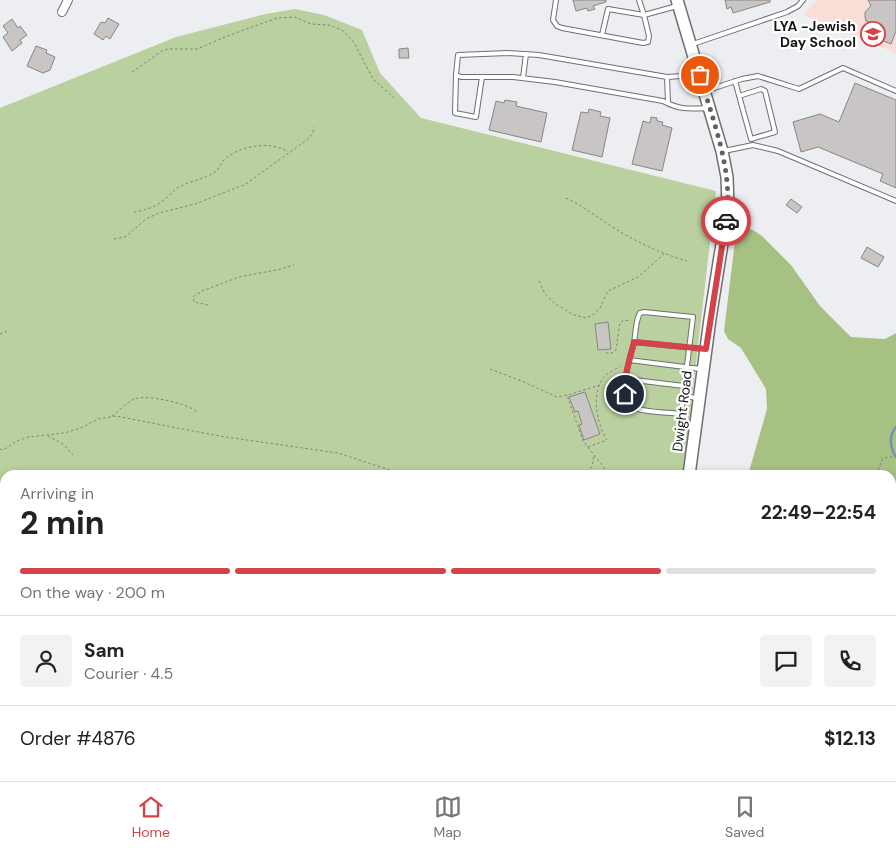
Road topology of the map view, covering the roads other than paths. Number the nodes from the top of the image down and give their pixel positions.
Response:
1 (68, 0) edge
2 (556, 0) edge
3 (639, 0) edge
4 (802, 0) edge
5 (678, 3) edge
6 (62, 12) dead end
7 (644, 15) junction
8 (602, 35) junction
9 (690, 44) junction
10 (526, 54) junction
11 (456, 75) junction
12 (700, 75) junction
13 (482, 77) junction
14 (667, 77) junction
15 (523, 78) junction
16 (735, 81) junction
17 (704, 91) junction
18 (896, 91) edge
19 (739, 96) junction
20 (668, 103) junction
21 (709, 108) junction
22 (751, 139) junction
23 (753, 145) junction
24 (722, 152) junction
25 (896, 201) edge
26 (634, 342) junction
27 (689, 348) junction
28 (706, 349) junction
29 (629, 360) junction
30 (687, 367) junction
31 (703, 369) junction
32 (626, 379) junction
33 (684, 386) junction
34 (683, 396) junction
35 (699, 398) junction
36 (690, 470) edge

1 - 6 street
2 - 8 lane
3 - 7 lane
4 - 9 lane
5 - 7 lane
5 - 9 main road, Dwight Road
7 - 8 lane
7 - 8 lane
9 - 12 main road, Dwight Road
10 - 11 lane
10 - 14 lane
10 - 15 lane
11 - 13 lane
11 - 13 lane
12 - 14 lane
12 - 17 main road, Dwight Road
13 - 15 lane
14 - 20 lane
15 - 20 lane
16 - 17 lane
16 - 18 lane
16 - 19 lane
17 - 21 main road, Dwight Road
19 - 22 lane
19 - 22 lane
20 - 21 lane
21 - 24 main road, Dwight Road
22 - 23 lane
23 - 24 lane
23 - 25 lane
24 - 28 main road, Dwight Road
26 - 27 lane
26 - 27 lane
26 - 29 lane
27 - 28 lane
27 - 30 lane
28 - 31 main road, Dwight Road
29 - 30 lane
29 - 32 lane
30 - 31 lane
30 - 33 lane
31 - 35 main road, Dwight Road
32 - 33 lane
32 - 34 lane
33 - 34 lane
34 - 35 lane
35 - 36 main road, Dwight Road

